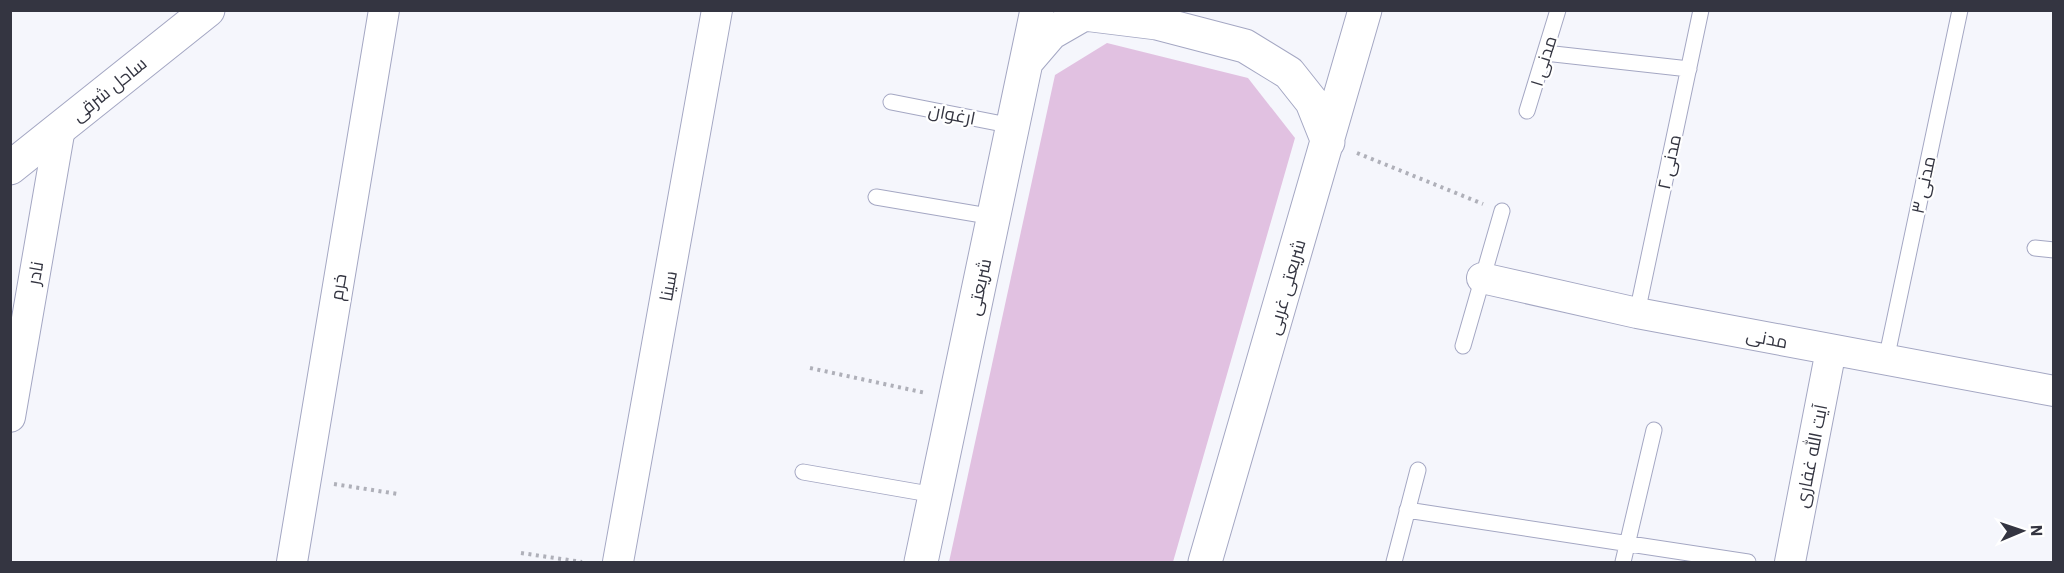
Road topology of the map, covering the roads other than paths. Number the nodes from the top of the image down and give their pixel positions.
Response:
1 (208, 10) edge
2 (384, 10) edge
3 (717, 10) edge
4 (1037, 10) edge
5 (1365, 10) edge
6 (1558, 10) edge
7 (1701, 10) edge
8 (1960, 10) edge
9 (1545, 53) junction
10 (1027, 62) junction
11 (1689, 69) junction
12 (891, 102) dead end
13 (1527, 111) dead end
14 (1013, 126) junction
15 (60, 128) junction
16 (1328, 142) junction
17 (10, 168) edge
18 (876, 196) dead end
19 (1502, 211) road end
20 (994, 217) junction
21 (2035, 248) dead end
22 (2054, 250) edge
23 (1482, 278) junction
24 (1637, 313) junction
25 (1463, 346) dead end
26 (1831, 350) junction
27 (1886, 360) junction
28 (2054, 391) edge
29 (10, 417) edge
30 (1654, 430) dead end
31 (1418, 470) dead end
32 (803, 472) dead end
33 (935, 495) junction
34 (1407, 510) junction
35 (1626, 543) junction
36 (292, 562) edge
37 (618, 562) edge
38 (921, 562) edge
39 (1205, 562) edge
40 (1394, 562) edge
41 (1623, 562) edge
42 (1748, 562) edge
43 (1790, 562) edge

1 - 15 main road, ساحل شرقی
2 - 36 street, خرم
3 - 37 street, سینا
4 - 10 main road, شریعتی
5 - 16 main road, شریعتی غربی
6 - 9 lane, مدنی ۱
7 - 11 lane, مدنی ۲
8 - 27 lane, مدنی ۳
9 - 11 lane
9 - 13 lane, مدنی ۱
10 - 14 main road, شریعتی
10 - 16 main road
11 - 24 lane, مدنی ۲
12 - 14 lane, ارغوان
14 - 20 main road, شریعتی
15 - 17 main road, ساحل شرقی
15 - 29 street, نادر
16 - 39 main road, شریعتی غربی
18 - 20 lane
19 - 23 lane
20 - 33 main road, شریعتی
21 - 22 lane
23 - 24 street, مدنی
23 - 25 lane
24 - 26 street, مدنی
26 - 27 street, مدنی
26 - 43 street, آیت الله غفاری
27 - 28 street, مدنی
30 - 35 lane
31 - 34 lane
32 - 33 lane
33 - 38 main road, شریعتی
34 - 35 lane
34 - 40 lane
35 - 41 lane
35 - 42 lane

